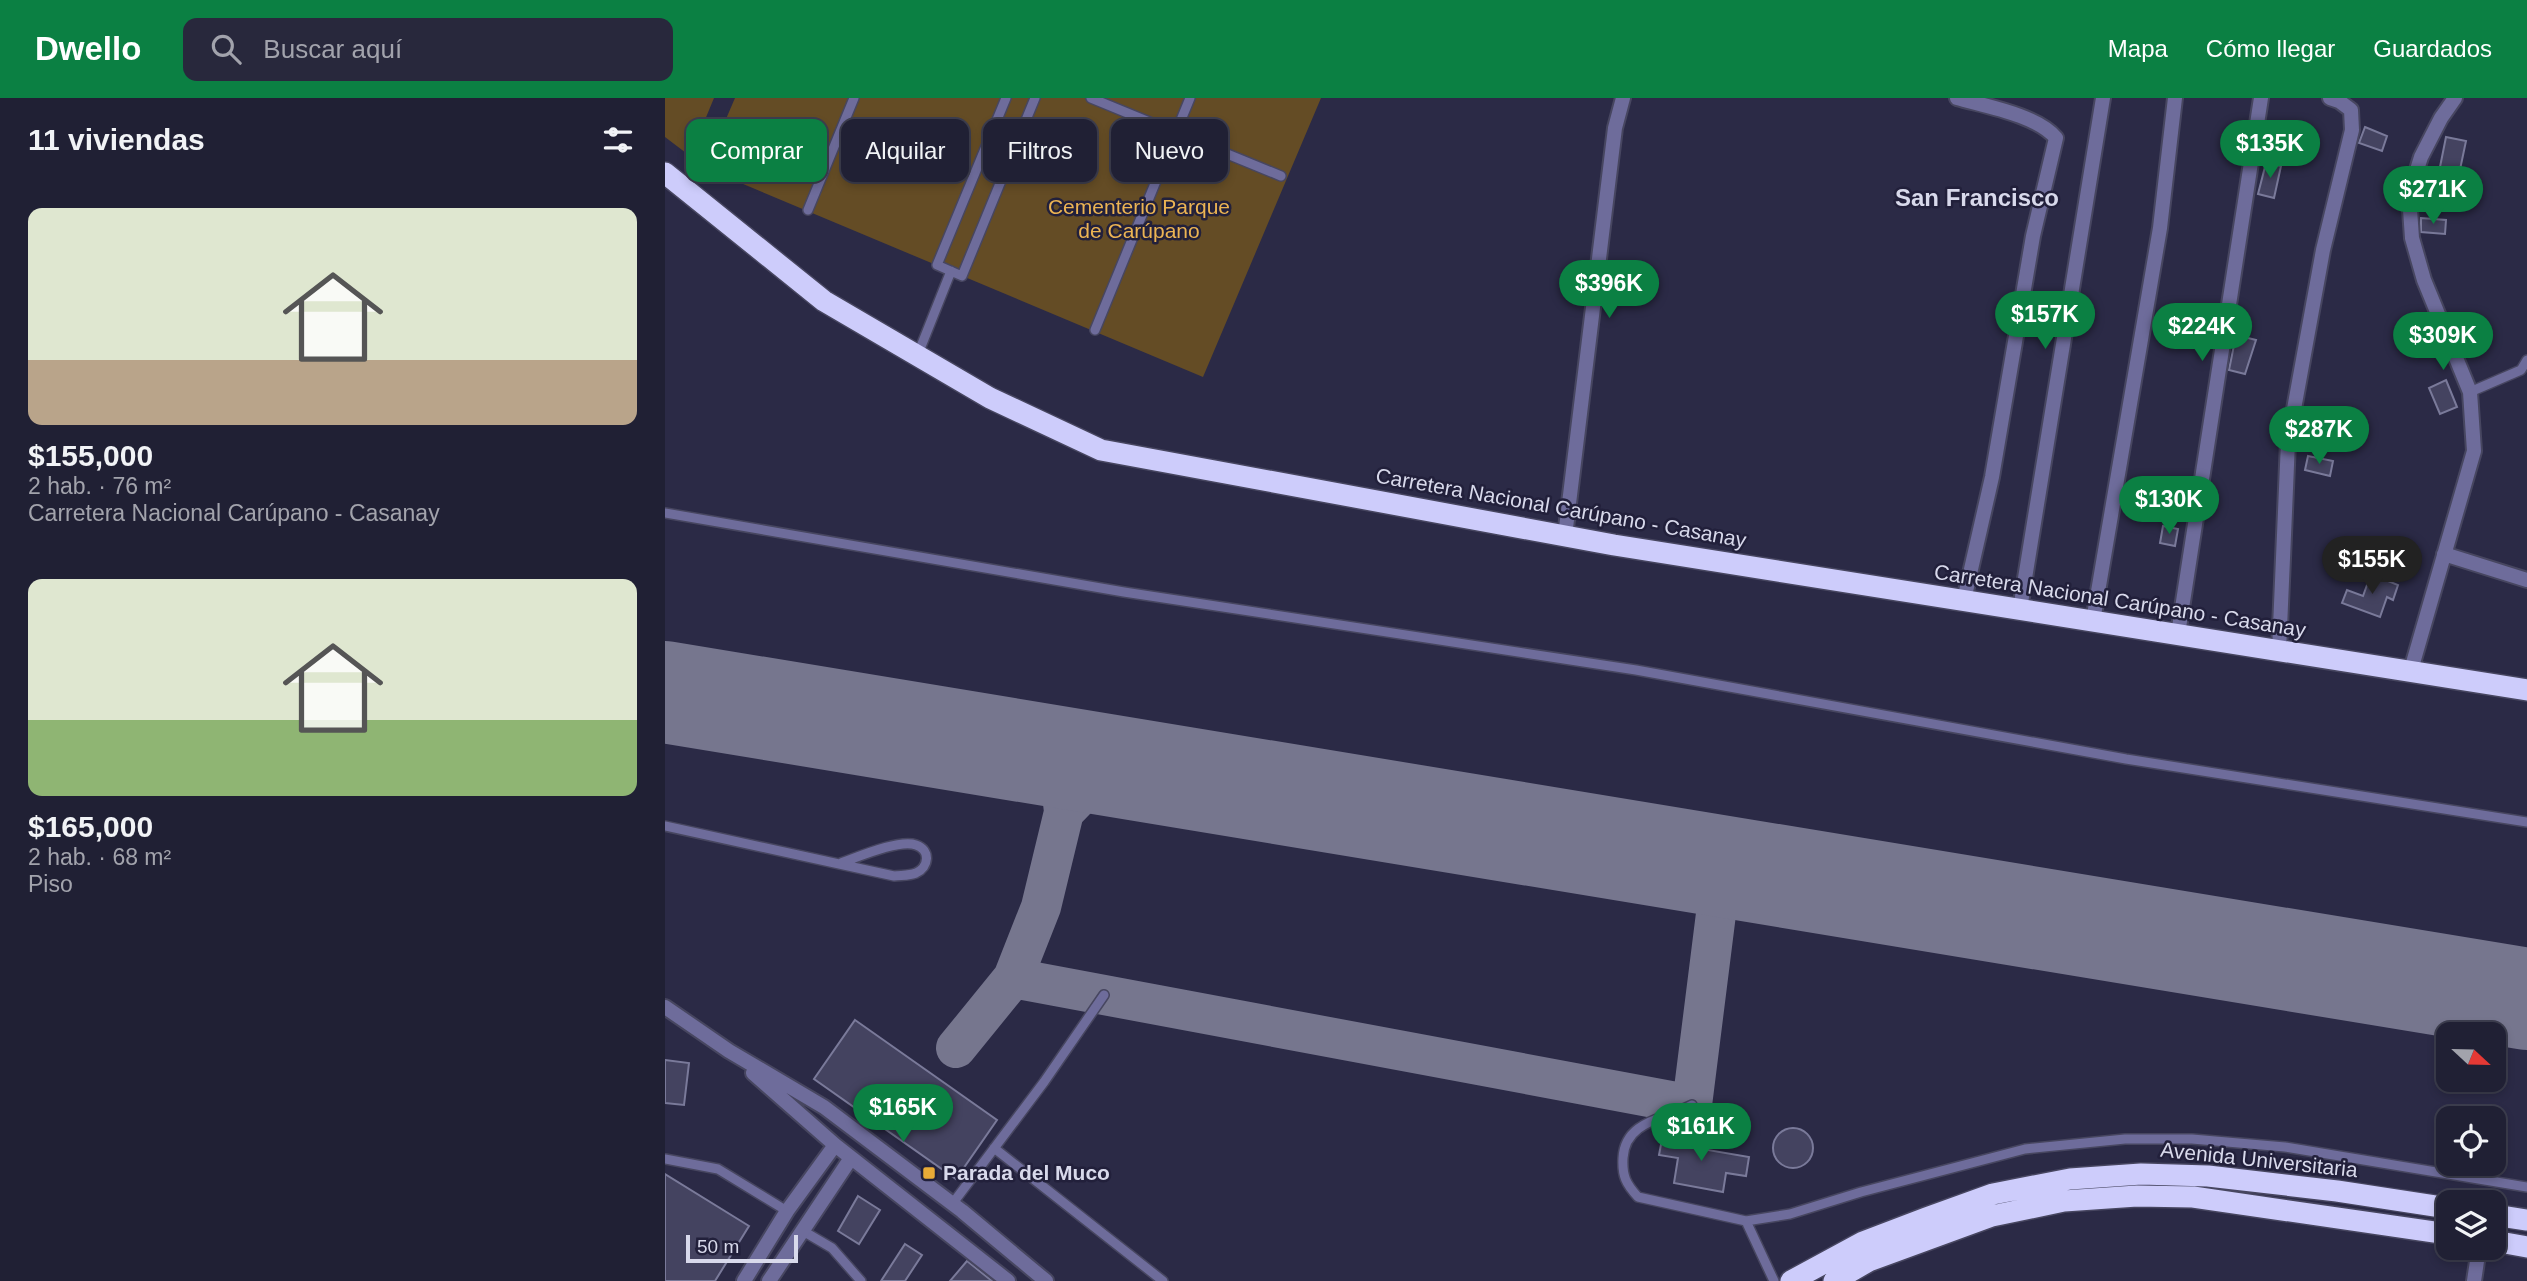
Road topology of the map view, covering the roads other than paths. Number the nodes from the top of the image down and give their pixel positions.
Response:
1 (854, 98) edge
2 (1006, 98) edge
3 (1035, 98) edge
4 (1091, 98) edge
5 (1190, 98) edge
6 (1623, 98) edge
7 (1957, 98) edge
8 (2103, 98) edge
9 (2175, 98) edge
10 (2261, 98) edge
11 (2330, 98) edge
12 (2455, 98) edge
13 (1142, 119) edge
14 (1182, 119) edge
15 (1228, 154) edge
16 (665, 173) edge
17 (1281, 176) dead end
18 (1156, 182) edge
19 (808, 209) dead end
20 (951, 271) junction
21 (1095, 330) dead end
22 (917, 355) junction
23 (2527, 360) edge
24 (2470, 392) junction
25 (665, 513) edge
26 (1565, 536) junction
27 (2444, 554) junction
28 (2527, 580) edge
29 (1964, 600) junction
30 (2020, 609) junction
31 (2094, 621) junction
32 (2178, 634) junction
33 (2279, 651) junction
34 (2411, 670) junction
35 (2527, 690) edge
36 (2527, 822) edge
37 (665, 826) edge
38 (841, 863) junction
39 (1104, 995) dead end
40 (665, 1007) edge
41 (729, 1051) junction
42 (1692, 1105) dead end
43 (835, 1145) junction
44 (994, 1148) junction
45 (851, 1158) junction
46 (665, 1159) edge
47 (2527, 1187) edge
48 (953, 1203) junction
49 (2436, 1206) edge
50 (787, 1211) junction
51 (2506, 1217) edge
52 (2527, 1220) edge
53 (1746, 1221) junction
54 (936, 1224) junction
55 (803, 1231) junction
56 (2436, 1232) edge
57 (2506, 1243) edge
58 (2527, 1247) edge
59 (2477, 1260) edge
60 (744, 1281) edge
61 (769, 1281) edge
62 (861, 1281) edge
63 (1008, 1281) edge
64 (1046, 1281) edge
65 (1163, 1281) edge
66 (1774, 1281) edge
67 (1791, 1281) edge
68 (1834, 1281) edge
69 (2474, 1281) edge

1 - 19 lane
2 - 20 lane
3 - 20 lane
4 - 13 lane
5 - 14 lane
6 - 26 street
7 - 29 street
8 - 30 street
9 - 31 street
10 - 32 street
11 - 33 street
12 - 24 street
15 - 17 lane
16 - 22 highway, Carretera Nacional Carúpano - Casanay
18 - 21 lane
20 - 22 lane
22 - 26 highway, Carretera Nacional Carúpano - Casanay
23 - 24 lane
24 - 27 street
25 - 36 lane
26 - 29 highway, Carretera Nacional Carúpano - Casanay
27 - 28 street
27 - 34 street
29 - 30 highway, Carretera Nacional Carúpano - Casanay
30 - 31 highway, Carretera Nacional Carúpano - Casanay
31 - 32 highway, Carretera Nacional Carúpano - Casanay
32 - 33 highway, Carretera Nacional Carúpano - Casanay
33 - 34 highway, Carretera Nacional Carúpano - Casanay
34 - 35 highway, Carretera Nacional Carúpano - Casanay
37 - 38 lane
38 - 38 lane
39 - 44 lane
40 - 41 street
41 - 43 street
41 - 48 street
42 - 53 lane
43 - 45 street
43 - 50 street
44 - 48 lane
44 - 65 lane
45 - 54 street
45 - 55 street
46 - 50 lane
47 - 53 lane
48 - 54 street
48 - 64 street
49 - 67 highway, Avenida Universitaria
50 - 60 street
51 - 52 highway
53 - 66 lane
54 - 63 street
55 - 61 street
55 - 62 lane
56 - 68 highway, Avenida Universitaria
57 - 58 highway
59 - 69 street

